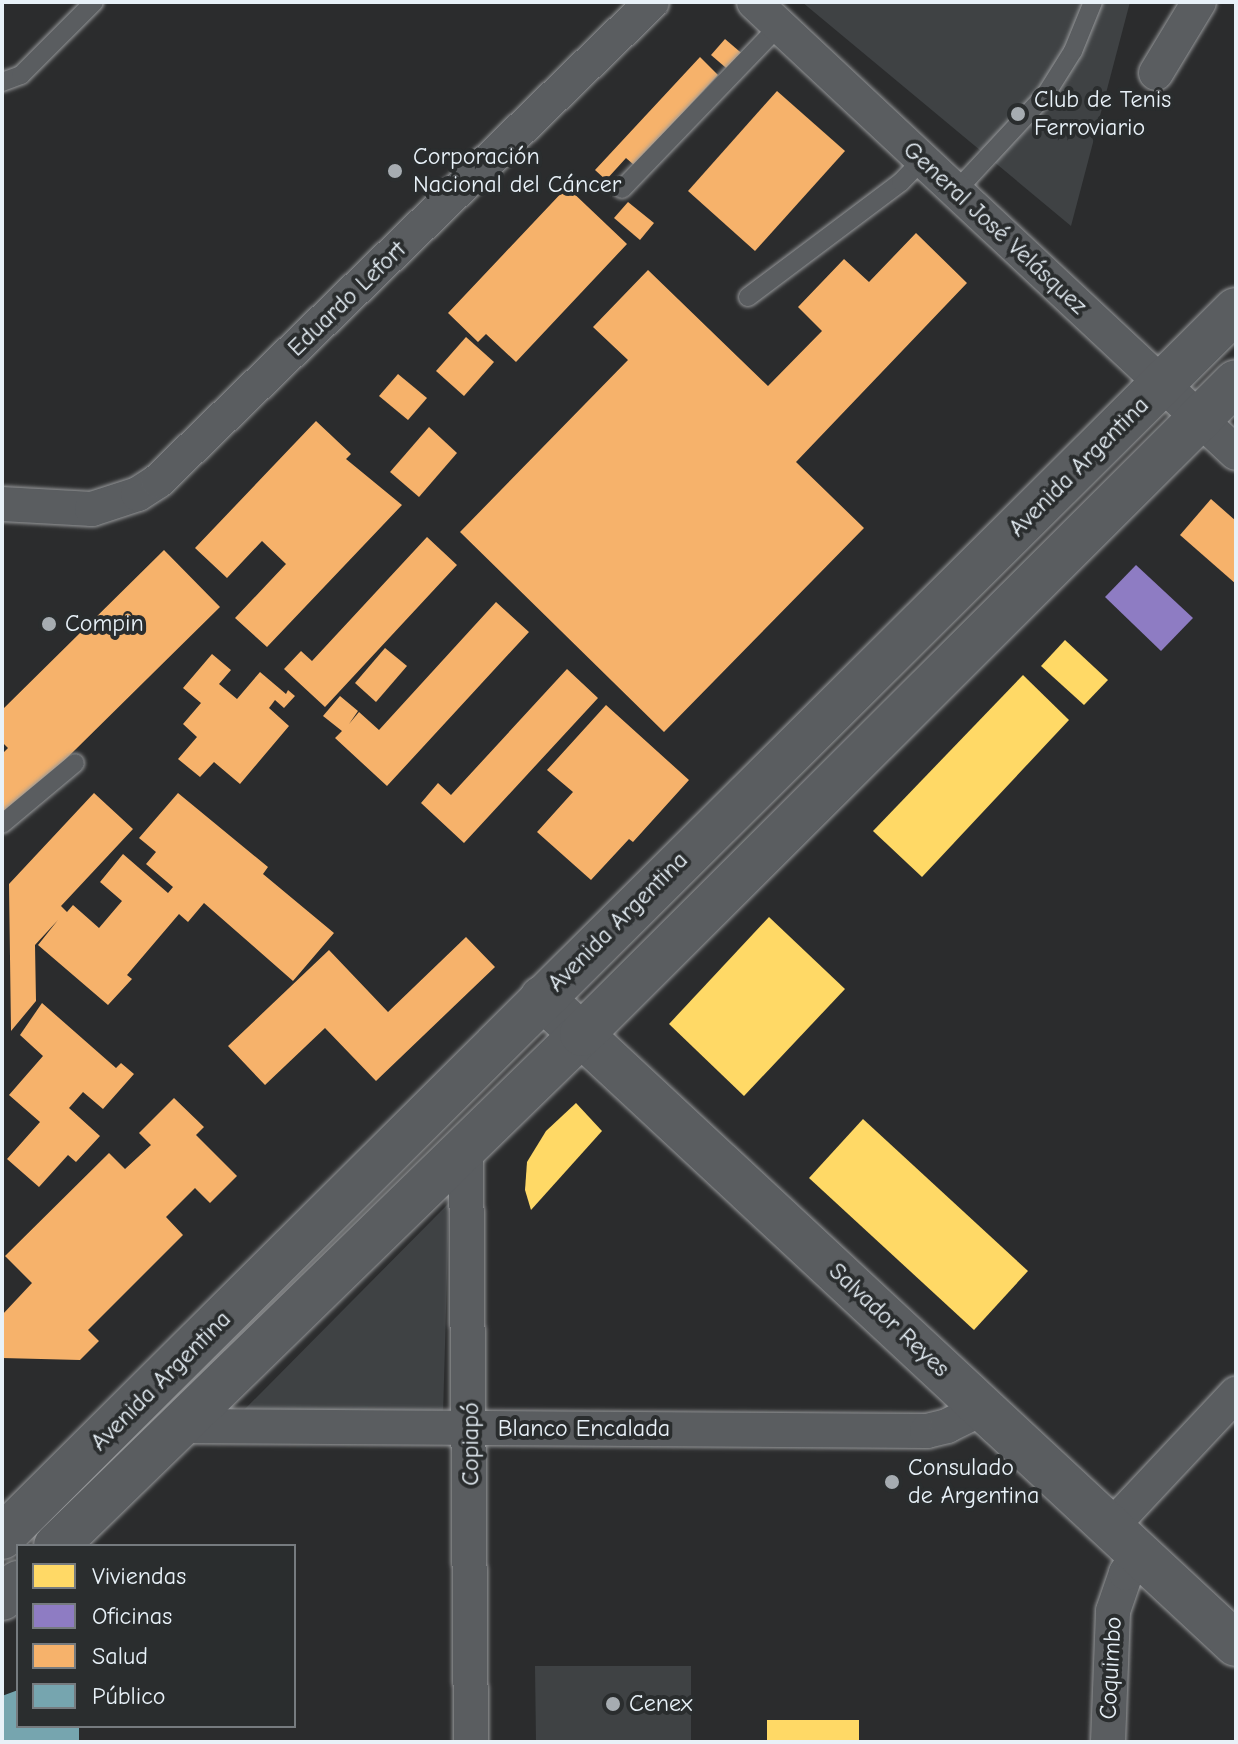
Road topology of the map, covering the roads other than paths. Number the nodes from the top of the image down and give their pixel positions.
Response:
1 (94, 2) edge
2 (652, 2) edge
3 (754, 2) edge
4 (1093, 2) edge
5 (1199, 2) edge
6 (779, 26) junction
7 (1156, 73) dead end
8 (2, 82) edge
9 (922, 160) junction
10 (622, 189) dead end
11 (956, 191) junction
12 (748, 297) dead end
13 (1236, 310) edge
14 (1236, 382) edge
15 (1162, 384) junction
16 (1200, 419) junction
17 (1236, 453) edge
18 (2, 504) edge
19 (75, 763) dead end
20 (2, 824) edge
21 (542, 998) junction
22 (582, 1034) junction
23 (466, 1146) junction
24 (1236, 1394) edge
25 (983, 1408) junction
26 (180, 1426) junction
27 (471, 1428) junction
28 (2, 1537) edge
29 (1125, 1540) junction
30 (58, 1544) edge
31 (1236, 1644) edge
32 (471, 1742) edge
33 (1108, 1742) edge

1 - 8 lane
2 - 18 street, Eduardo Lefort
3 - 6 street, General José Velásquez
4 - 11 lane
5 - 7 street
6 - 9 street, General José Velásquez
6 - 10 lane
9 - 11 street, General José Velásquez
9 - 12 lane
11 - 15 street, General José Velásquez
13 - 15 main road, Avenida Argentina
14 - 16 main road, Avenida Argentina
15 - 16 street, General José Velásquez
15 - 21 main road, Avenida Argentina
16 - 17 street, General José Velásquez
16 - 22 main road, Avenida Argentina
19 - 20 lane
21 - 22 main road, Salvador Reyes
21 - 28 main road, Avenida Argentina
22 - 23 main road, Avenida Argentina
22 - 25 main road, Salvador Reyes
23 - 26 main road, Avenida Argentina
23 - 27 street, Copiapó
24 - 29 street, Coquimbo
25 - 27 street, Blanco Encalada
25 - 29 main road, Salvador Reyes
26 - 27 street, Blanco Encalada
26 - 30 main road, Avenida Argentina
27 - 32 street, Copiapó
29 - 31 main road, Salvador Reyes
29 - 33 street, Coquimbo

